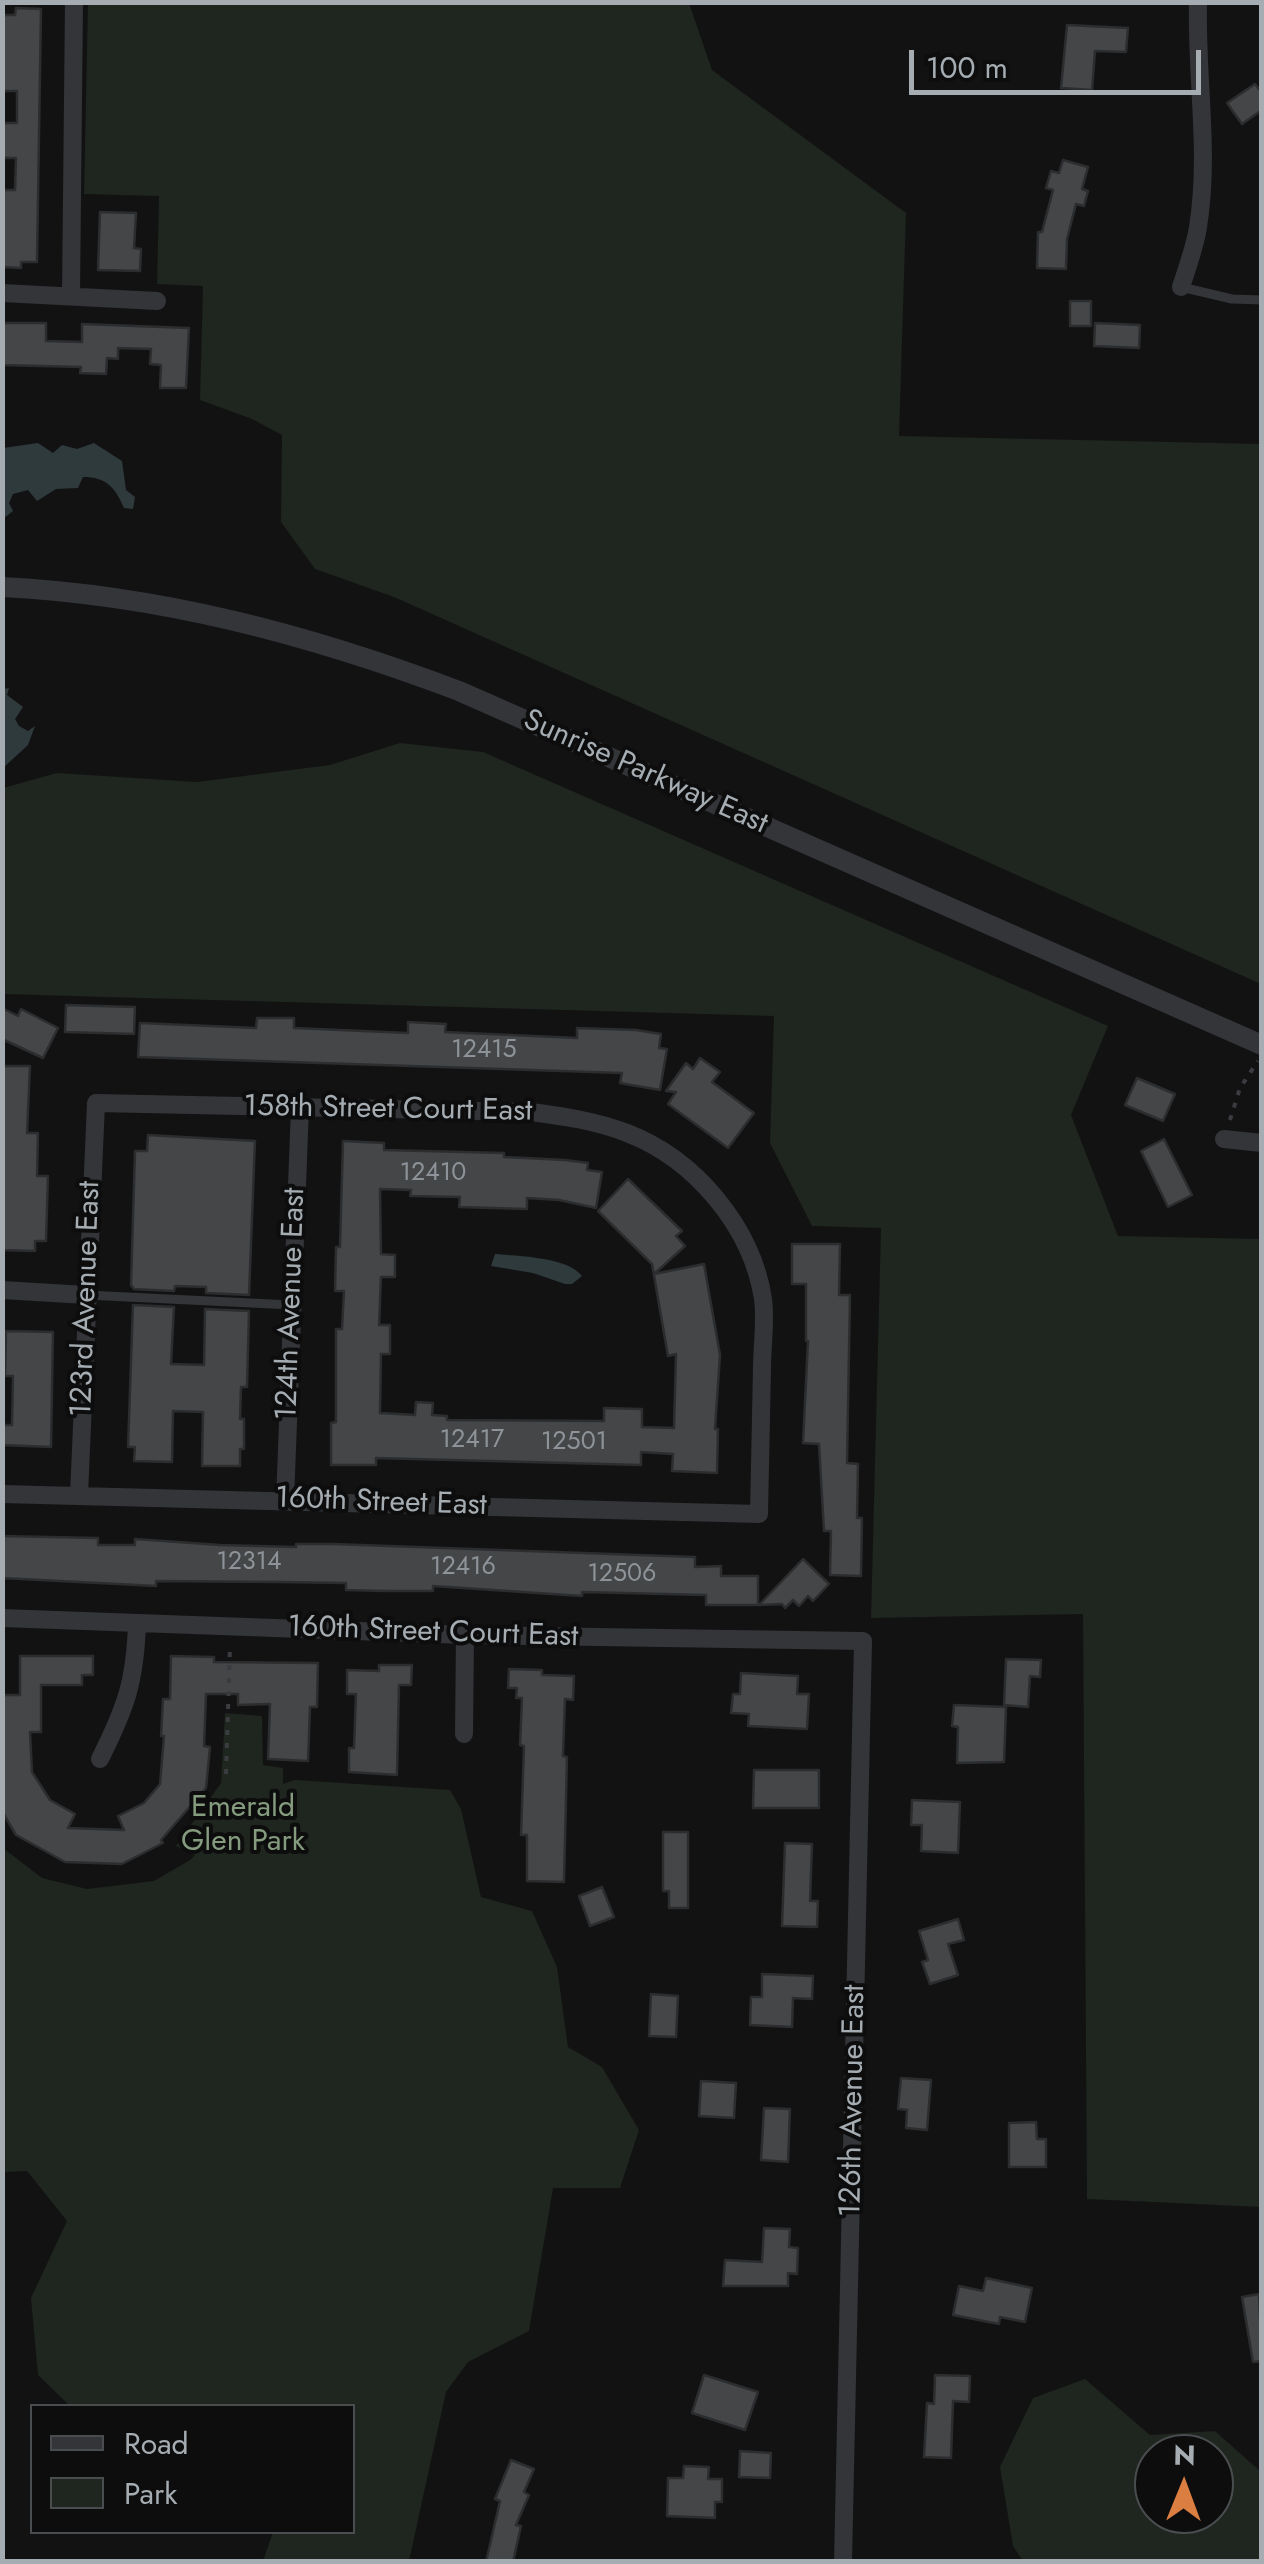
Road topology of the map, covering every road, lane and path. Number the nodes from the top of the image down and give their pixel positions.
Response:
1 (74, 2) edge
2 (1198, 2) edge
3 (1181, 287) joint
4 (2, 294) edge
5 (71, 295) junction
6 (157, 300) dead end
7 (1262, 300) edge
8 (2, 588) edge
9 (1262, 1045) edge
10 (1250, 1073) dead end
11 (96, 1103) joint
12 (300, 1107) junction
13 (1224, 1139) joint
14 (1262, 1143) edge
15 (2, 1290) edge
16 (86, 1295) junction
17 (292, 1305) junction
18 (2, 1494) edge
19 (79, 1495) junction
20 (285, 1500) junction
21 (759, 1514) joint
22 (2, 1618) edge
23 (138, 1624) junction
24 (230, 1627) junction
25 (465, 1635) junction
26 (863, 1641) joint
27 (464, 1734) dead end
28 (100, 1759) dead end
29 (226, 1774) dead end
30 (843, 2562) edge

1 - 5 street
2 - 3 street
3 - 7 lane
4 - 5 street
5 - 6 street
8 - 9 street, Sunrise Parkway East
10 - 13 path
11 - 12 street, 158th Street Court East
11 - 16 street, 123rd Avenue East
12 - 17 street, 124th Avenue East
12 - 21 street, 158th Street Court East
13 - 14 street
15 - 16 street
16 - 17 lane
16 - 19 street, 123rd Avenue East
17 - 20 street, 124th Avenue East
18 - 19 street, 160th Street East
19 - 20 street, 160th Street East
20 - 21 street, 160th Street East
22 - 23 street, 160th Street Court East
23 - 24 street, 160th Street Court East
23 - 28 street
24 - 25 street, 160th Street Court East
24 - 29 path
25 - 26 street, 160th Street Court East
25 - 27 street
26 - 30 street, 126th Avenue East

